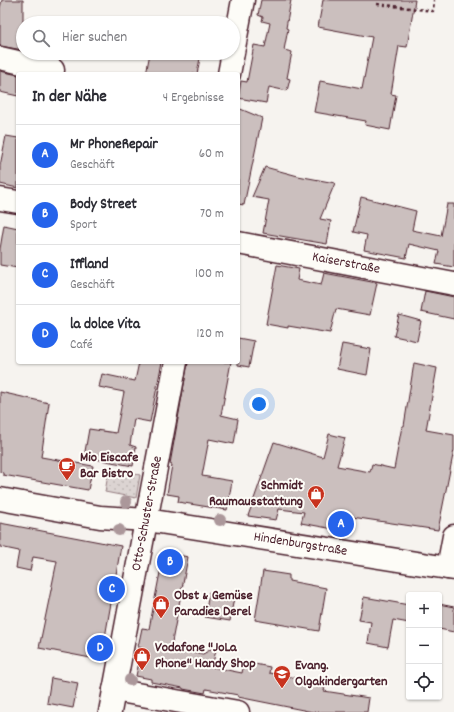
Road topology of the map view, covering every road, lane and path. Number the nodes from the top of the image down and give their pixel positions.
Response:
1 (243, 0) edge
2 (434, 0) edge
3 (377, 4) dead end
4 (240, 16) edge
5 (0, 58) edge
6 (232, 60) edge
7 (52, 72) edge
8 (229, 72) edge
9 (0, 199) edge
10 (16, 202) edge
11 (240, 243) edge
12 (454, 284) edge
13 (176, 364) edge
14 (0, 489) edge
15 (0, 499) edge
16 (147, 520) junction
17 (454, 536) edge
18 (451, 568) edge
19 (114, 690) junction
20 (110, 712) edge
21 (238, 712) edge

1 - 4 street
2 - 3 path
5 - 7 street
6 - 8 street
9 - 10 street
11 - 12 street, Kaiserstraße
13 - 16 street, Otto-Schuster-Straße
14 - 16 street, Hindenburgstraße
15 - 16 street, Hindenburgstraße
16 - 18 street, Hindenburgstraße
16 - 19 street, Otto-Schuster-Straße
17 - 18 street
19 - 20 street, Otto-Schuster-Straße
19 - 21 street

